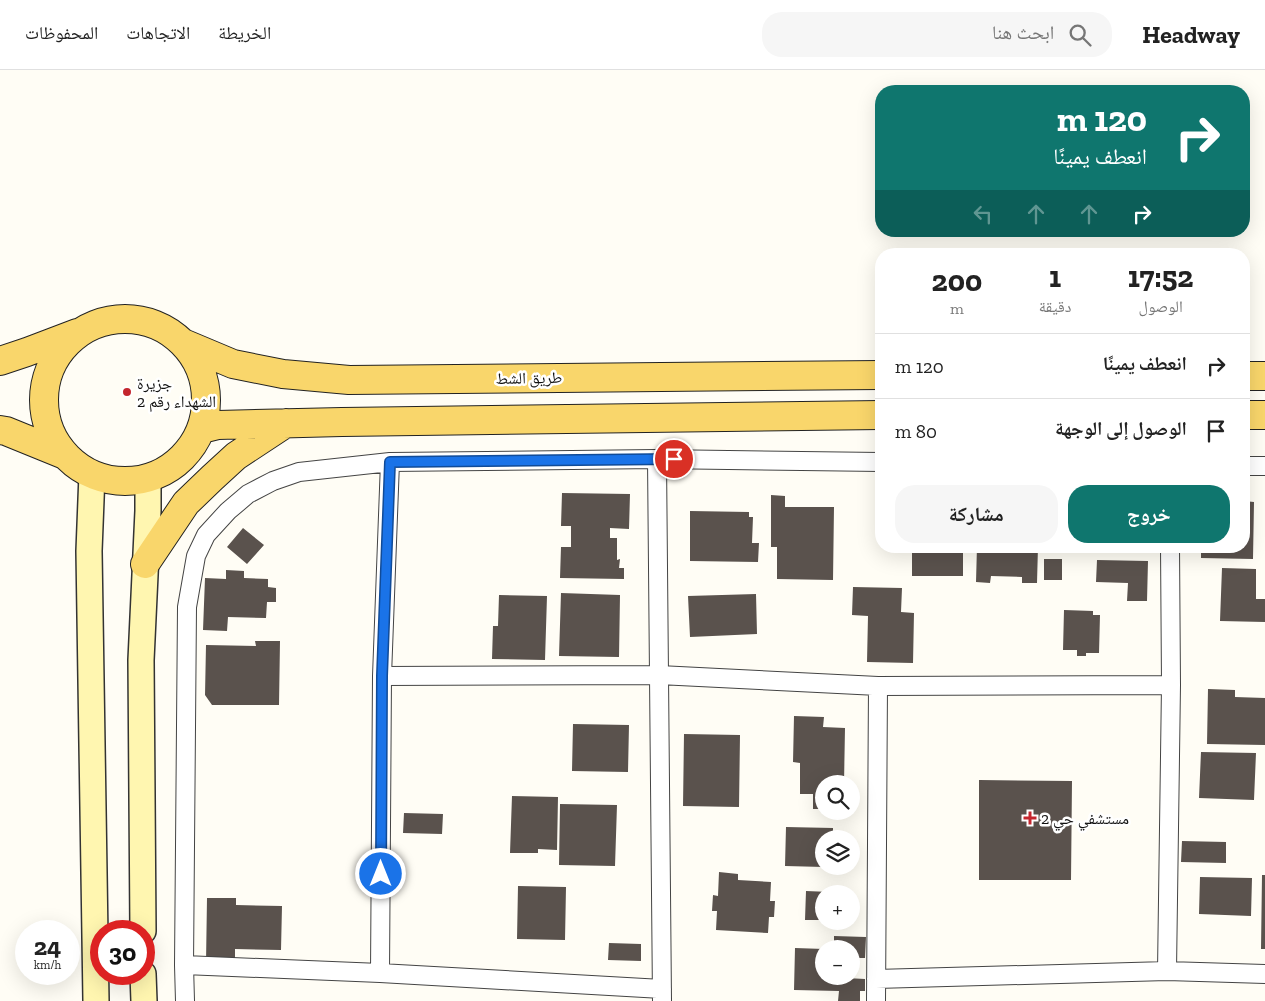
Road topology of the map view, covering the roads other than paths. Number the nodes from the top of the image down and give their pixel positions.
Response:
1 (85, 329) junction
2 (183, 343) junction
3 (0, 361) edge
4 (875, 375) edge
5 (1250, 376) edge
6 (1265, 376) edge
7 (875, 415) edge
8 (1250, 415) edge
9 (1265, 415) edge
10 (286, 423) junction
11 (202, 428) junction
12 (0, 430) edge
13 (66, 455) junction
14 (657, 459) junction
15 (390, 462) junction
16 (875, 462) edge
17 (1250, 466) edge
18 (1265, 466) edge
19 (92, 474) junction
20 (148, 478) junction
21 (1170, 553) edge
22 (145, 564) junction
23 (659, 675) junction
24 (382, 676) junction
25 (1171, 684) junction
26 (878, 686) junction
27 (143, 920) edge
28 (184, 965) junction
29 (1167, 971) junction
30 (380, 973) junction
31 (1265, 974) edge
32 (876, 979) junction
33 (143, 985) edge
34 (662, 995) edge
35 (96, 1001) edge
36 (144, 1001) edge
37 (185, 1001) edge
38 (876, 1001) edge

1 - 2 main road
1 - 3 main road
1 - 13 main road
2 - 4 main road, طريق الشط
2 - 11 main road
5 - 6 main road
7 - 10 main road
8 - 9 main road
10 - 11 main road
10 - 22 main road
11 - 20 main road
12 - 13 main road
13 - 19 main road
14 - 15 street
14 - 16 street
14 - 23 street
15 - 24 street
15 - 28 street
17 - 18 street
19 - 20 main road
19 - 35 main road
20 - 22 main road
21 - 25 street
22 - 27 main road
23 - 24 street
23 - 26 street
23 - 34 street
24 - 30 street
25 - 26 street
25 - 29 street
26 - 32 street
28 - 30 street
28 - 37 street
29 - 31 street
29 - 32 street
30 - 34 street
32 - 38 street
33 - 36 main road

